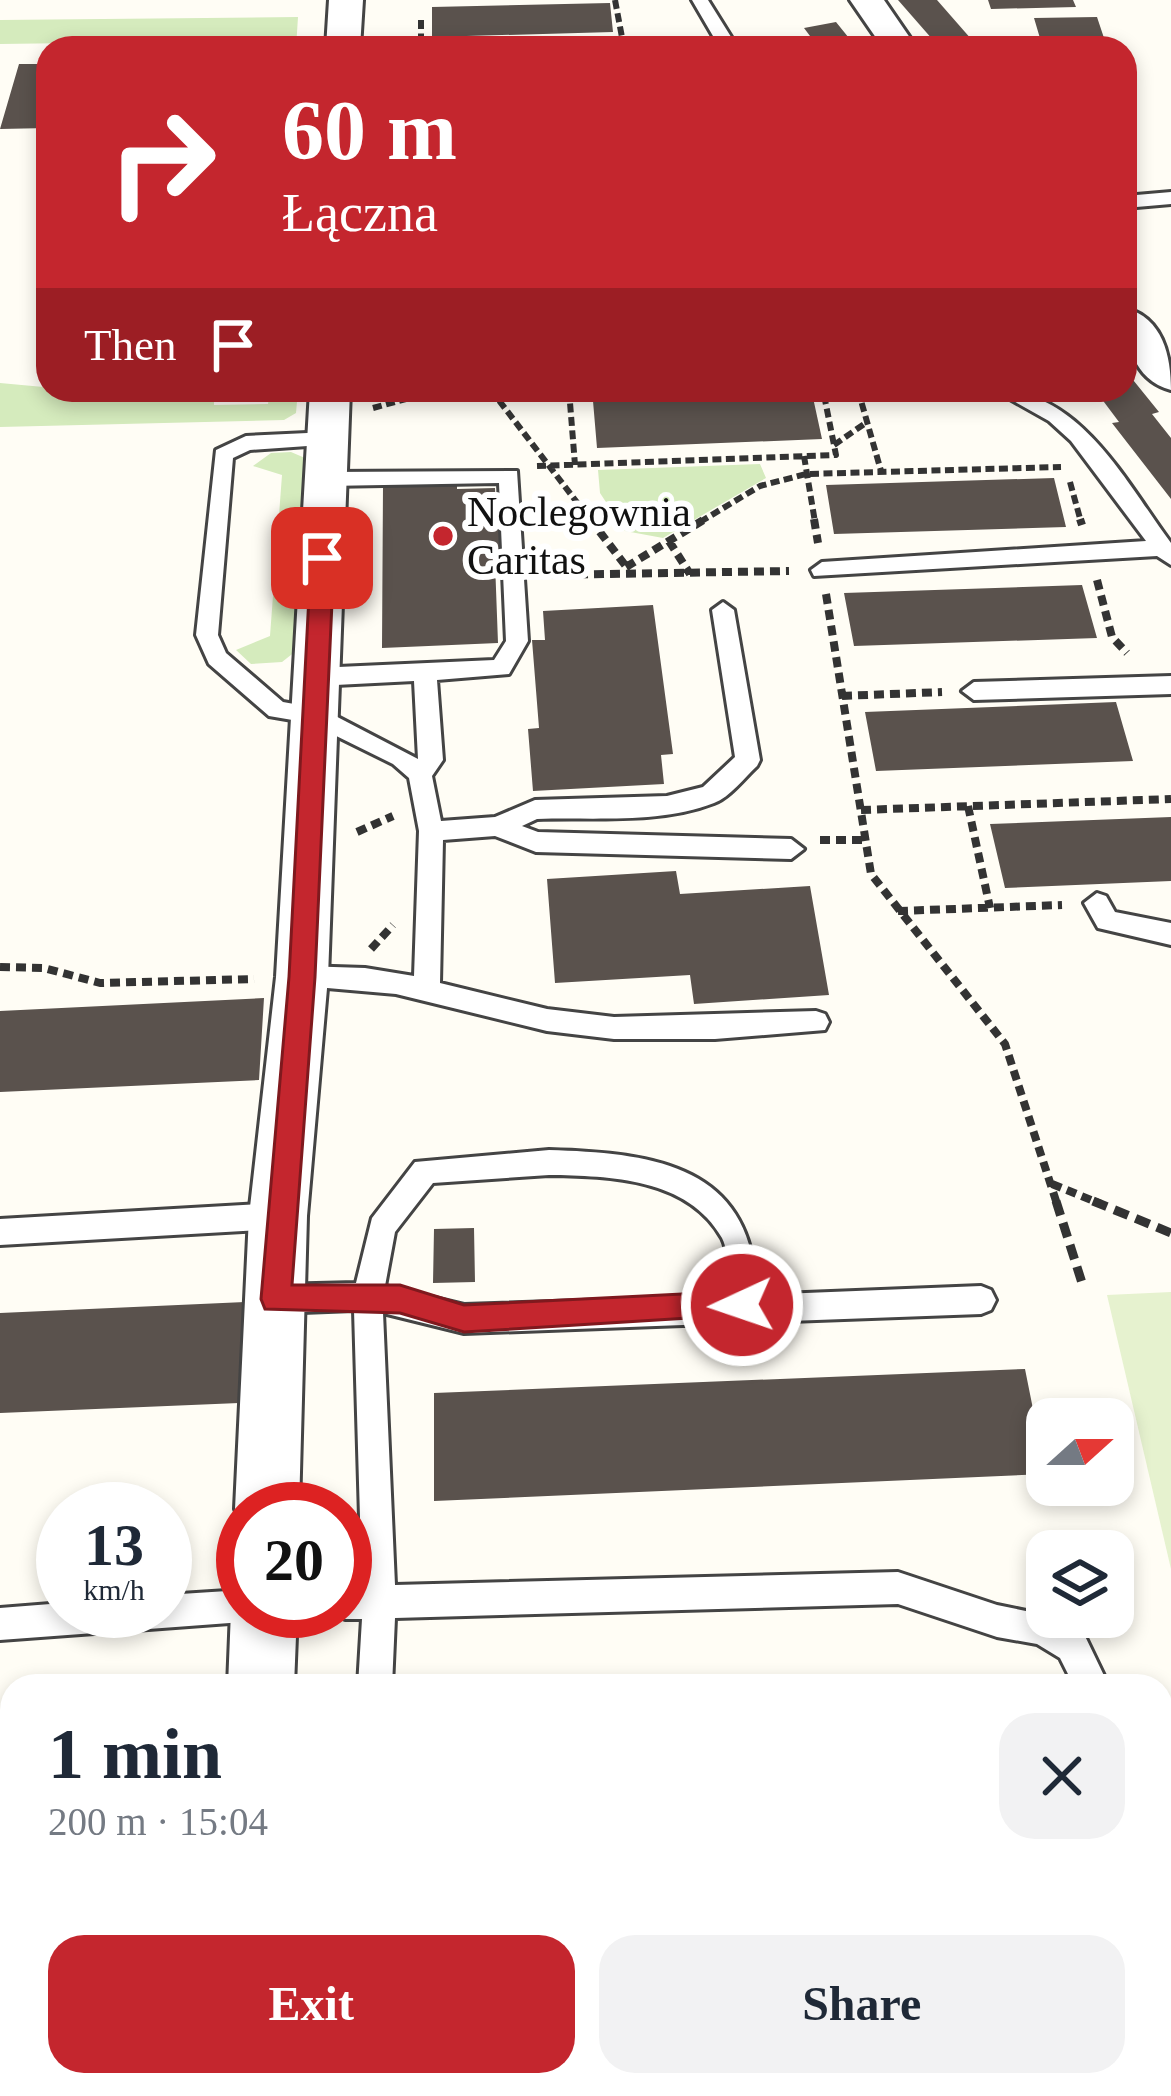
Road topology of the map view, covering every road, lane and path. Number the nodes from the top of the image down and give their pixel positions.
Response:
1 (346, 0) edge
2 (615, 0) edge
3 (700, 0) edge
4 (867, 0) edge
5 (421, 20) dead end
6 (344, 36) edge
7 (421, 36) edge
8 (622, 36) edge
9 (722, 36) edge
10 (892, 36) edge
11 (1164, 198) edge
12 (1171, 219) edge
13 (1137, 335) edge
14 (1171, 377) edge
15 (395, 402) edge
16 (500, 402) edge
17 (570, 402) edge
18 (825, 402) edge
19 (861, 402) edge
20 (1037, 402) edge
21 (867, 422) junction
22 (329, 430) edge
23 (834, 445) junction
24 (804, 456) junction
25 (792, 457) junction
26 (575, 465) junction
27 (550, 466) junction
28 (881, 471) dead end
29 (806, 474) junction
30 (509, 476) junction
31 (794, 476) junction
32 (611, 505) dead end
33 (586, 513) junction
34 (669, 541) junction
35 (1166, 554) edge
36 (626, 567) junction
37 (822, 570) junction
38 (691, 574) junction
39 (514, 575) junction
40 (632, 575) junction
41 (723, 610) dead end
42 (425, 672) junction
43 (1171, 685) edge
44 (974, 691) joint
45 (315, 696) junction
46 (842, 696) junction
47 (420, 774) junction
48 (1171, 799) edge
49 (968, 806) junction
50 (860, 810) junction
51 (430, 819) junction
52 (497, 826) junction
53 (309, 842) junction
54 (791, 849) dead end
55 (428, 902) junction
56 (1097, 903) joint
57 (990, 908) junction
58 (898, 911) junction
59 (1171, 934) edge
60 (0, 967) edge
61 (327, 975) junction
62 (427, 988) junction
63 (816, 1022) dead end
64 (1051, 1184) junction
65 (278, 1216) junction
66 (0, 1232) edge
67 (1171, 1233) edge
68 (1083, 1286) dead end
69 (368, 1296) junction
70 (276, 1299) junction
71 (981, 1300) dead end
72 (742, 1305) junction
73 (269, 1482) edge
74 (364, 1482) edge
75 (372, 1603) edge
76 (216, 1608) edge
77 (0, 1624) edge
78 (263, 1638) edge
79 (367, 1638) edge
80 (261, 1674) edge
81 (373, 1674) edge
82 (1086, 1674) edge

1 - 6 street
2 - 8 path
3 - 9 lane
4 - 10 street
5 - 7 path
11 - 12 lane
13 - 14 street
15 - 22 path
16 - 27 path
17 - 26 path
18 - 23 path
19 - 21 path
20 - 35 lane
21 - 23 path
21 - 28 path
22 - 30 lane
22 - 45 street
22 - 45 lane
23 - 24 path
24 - 25 path
24 - 29 path
25 - 26 path
25 - 31 path
26 - 27 path
27 - 30 path
27 - 33 path
29 - 31 path
29 - 37 path
30 - 39 lane
31 - 34 path
32 - 33 path
33 - 36 path
34 - 36 path
34 - 38 path
35 - 37 lane
36 - 40 path
37 - 38 path
37 - 46 path
38 - 40 path
39 - 40 path
39 - 42 lane
41 - 52 lane
42 - 45 lane
42 - 47 lane
43 - 44 lane
44 - 46 path
45 - 47 lane
45 - 53 street
46 - 50 path
47 - 51 lane
48 - 49 path
49 - 50 path
49 - 57 path
50 - 58 path
51 - 52 lane
51 - 53 path
51 - 55 lane
52 - 54 lane
53 - 61 street
55 - 61 path
55 - 62 lane
56 - 57 path
56 - 59 lane
57 - 58 path
58 - 64 path
60 - 61 path
61 - 62 lane
61 - 65 street
62 - 63 lane
64 - 67 path
64 - 68 path
65 - 66 lane
65 - 70 street
69 - 70 lane
69 - 72 lane
69 - 72 lane
69 - 74 lane
70 - 73 street
71 - 72 lane
75 - 82 lane
76 - 77 lane
78 - 80 street
79 - 81 lane

